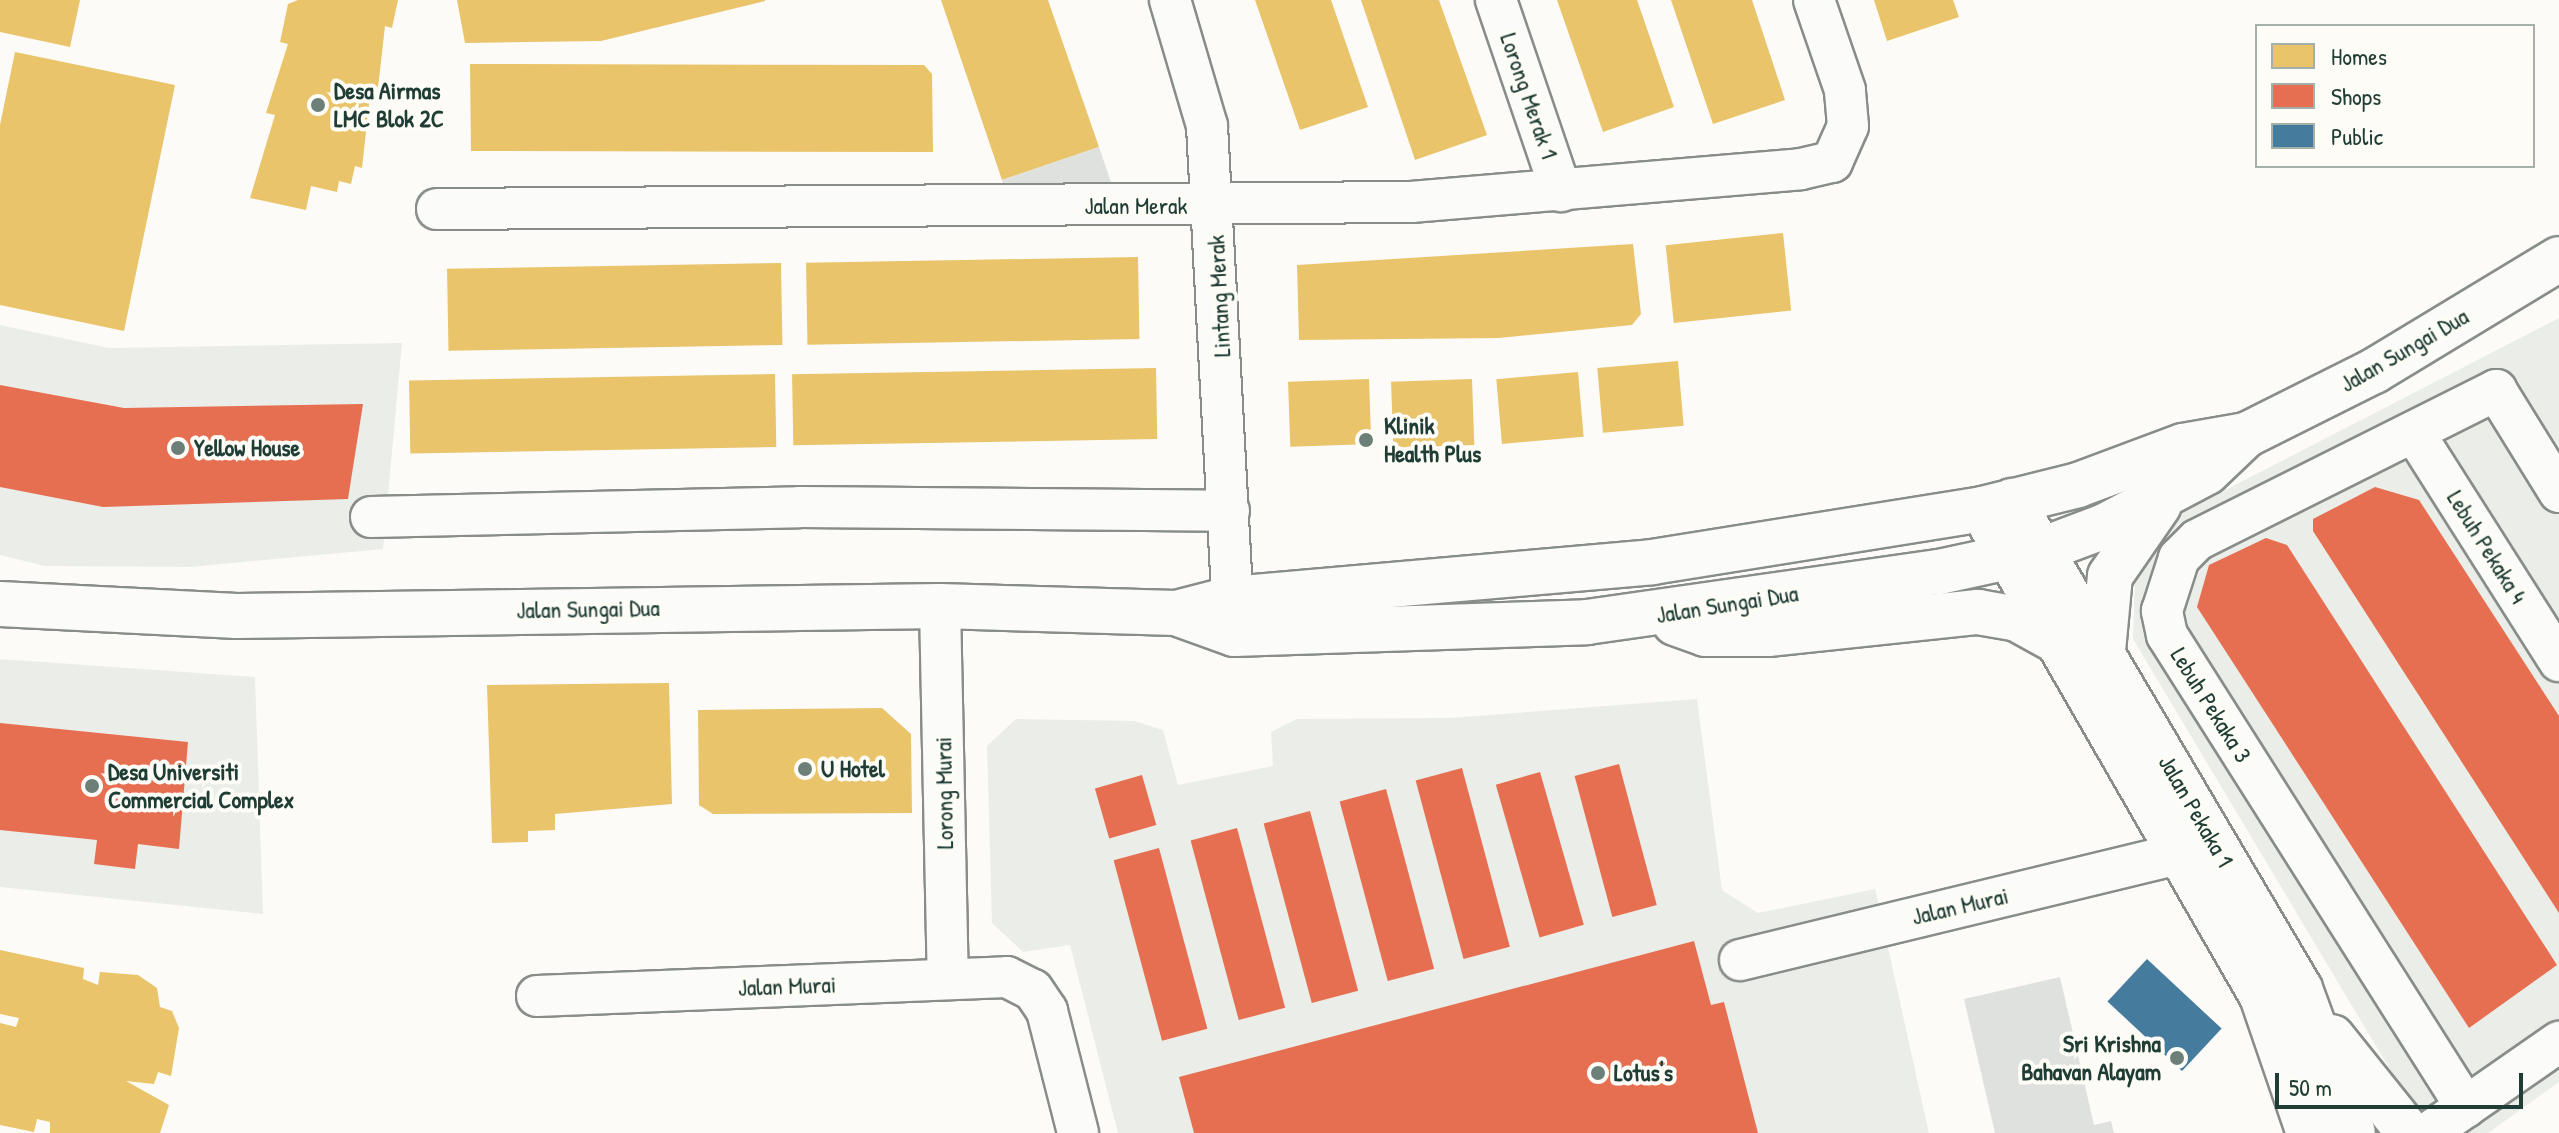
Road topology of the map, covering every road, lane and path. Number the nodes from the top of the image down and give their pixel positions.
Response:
1 (1170, 0) edge
2 (1496, 0) edge
3 (1814, 0) edge
4 (1561, 191) junction
5 (1215, 206) junction
6 (437, 209) dead end
7 (2559, 259) edge
8 (2415, 434) junction
9 (2246, 435) junction
10 (2559, 492) edge
11 (2168, 494) junction
12 (1997, 505) junction
13 (1229, 511) junction
14 (371, 517) dead end
15 (2025, 553) junction
16 (0, 604) edge
17 (940, 606) junction
18 (1654, 615) junction
19 (1232, 616) junction
20 (2055, 640) junction
21 (2103, 651) junction
22 (2559, 661) edge
23 (2181, 853) junction
24 (1740, 960) dead end
25 (948, 979) junction
26 (537, 996) dead end
27 (2317, 1026) junction
28 (2559, 1042) edge
29 (2434, 1127) edge
30 (1078, 1133) edge
31 (2309, 1133) edge
32 (2353, 1133) edge

1 - 5 street, Lintang Merak
2 - 4 street, Lorong Merak 1
3 - 4 street, Jalan Merak
4 - 5 street, Jalan Merak
5 - 6 street, Jalan Merak
5 - 13 street, Lintang Merak
7 - 9 main road, Jalan Sungai Dua
8 - 10 street, Lebuh Pekaka 3
8 - 22 street, Lebuh Pekaka 4
8 - 29 street, Lebuh Pekaka 3
9 - 11 main road, Jalan Sungai Dua
9 - 12 main road, Jalan Sungai Dua
11 - 15 main road, Jalan Sungai Dua
11 - 21 main road
12 - 15 main road, Jalan Pekaka 1
12 - 19 main road, Jalan Sungai Dua
13 - 14 street
13 - 19 street, Lintang Merak
15 - 18 main road, Jalan Sungai Dua
15 - 20 main road, Jalan Pekaka 1
15 - 21 main road, Jalan Pekaka 1
16 - 17 main road, Jalan Sungai Dua
17 - 19 main road, Jalan Sungai Dua
17 - 25 street, Lorong Murai
18 - 19 main road, Jalan Sungai Dua
18 - 20 main road
20 - 23 main road, Jalan Pekaka 1
21 - 27 main road, Jalan Pekaka 1
23 - 24 street, Jalan Murai
23 - 31 main road, Jalan Pekaka 1
25 - 26 street, Jalan Murai
25 - 30 street, Jalan Murai
27 - 29 main road
27 - 32 main road, Jalan Pekaka 1
28 - 29 street

